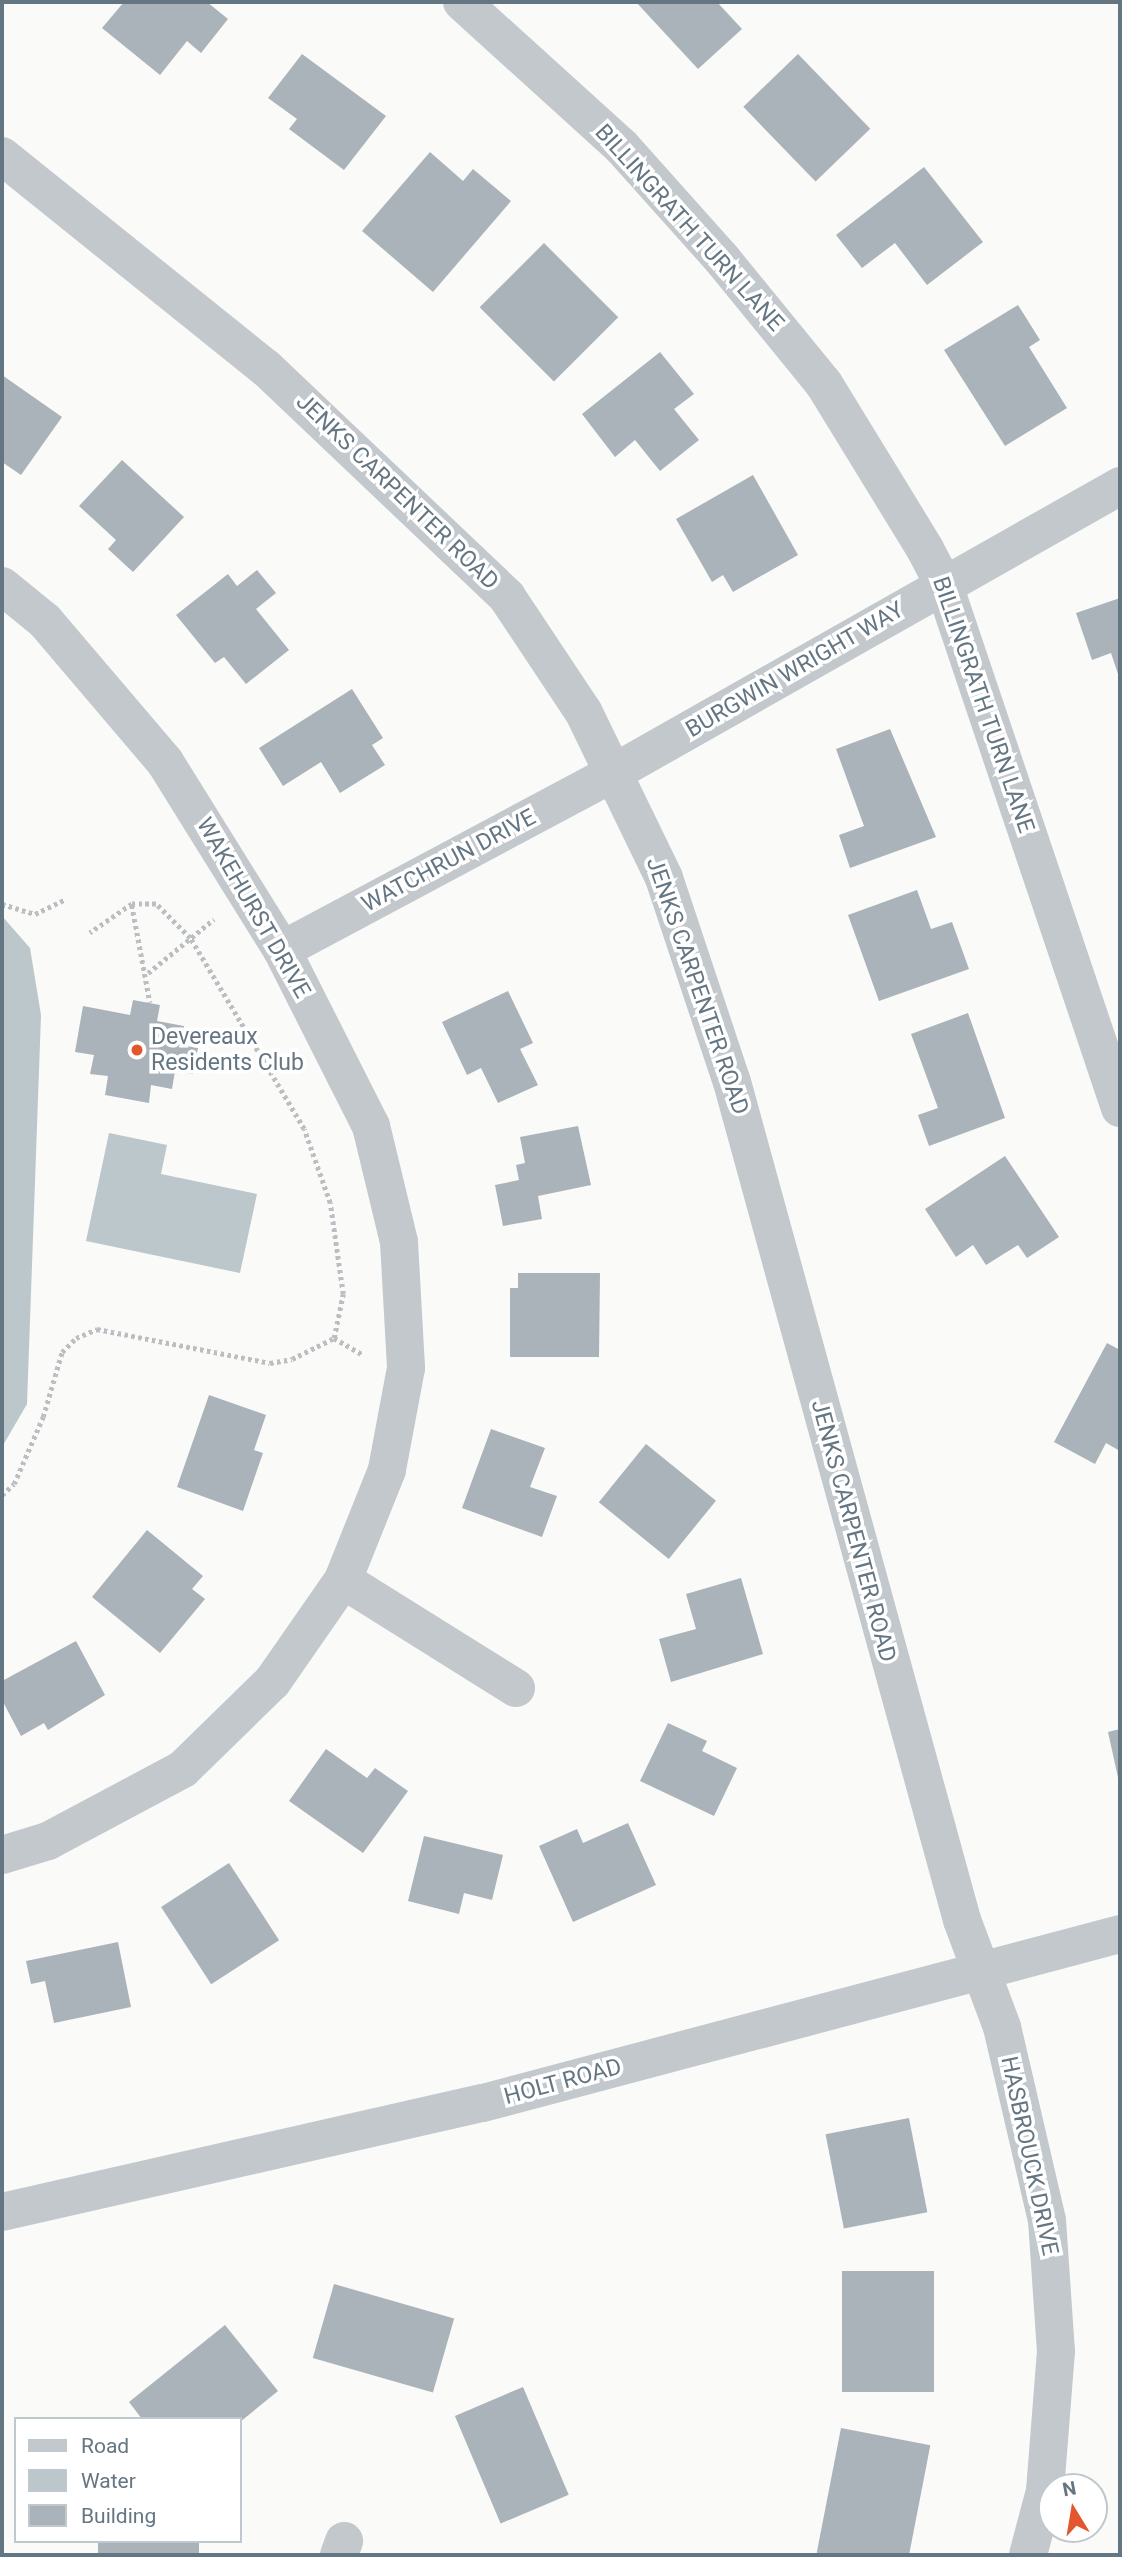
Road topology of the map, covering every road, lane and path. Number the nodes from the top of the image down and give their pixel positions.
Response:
1 (467, 3) edge
2 (2, 156) edge
3 (1120, 486) edge
4 (944, 585) junction
5 (2, 586) edge
6 (615, 772) junction
7 (64, 900) dead end
8 (2, 904) edge
9 (132, 904) junction
10 (225, 910) dead end
11 (90, 933) dead end
12 (190, 938) junction
13 (282, 950) junction
14 (148, 973) junction
15 (150, 1002) dead end
16 (1120, 1108) edge
17 (2, 1495) edge
18 (343, 1580) junction
19 (516, 1688) dead end
20 (2, 1854) edge
21 (1120, 1934) edge
22 (979, 1969) junction
23 (2, 2213) edge
24 (1028, 2555) edge

1 - 4 street, BILLINGRATH TURN LANE
2 - 6 street, JENKS CARPENTER ROAD
3 - 4 street, BURGWIN WRIGHT WAY
4 - 6 street, BURGWIN WRIGHT WAY
4 - 16 street, BILLINGRATH TURN LANE
5 - 13 street, WAKEHURST DRIVE
6 - 13 street, WATCHRUN DRIVE
6 - 22 street, JENKS CARPENTER ROAD
7 - 8 path
9 - 11 path
9 - 12 path
9 - 14 path
10 - 12 path
12 - 14 path
12 - 17 path
13 - 18 street, WAKEHURST DRIVE
14 - 15 path
18 - 19 street
18 - 20 street, WAKEHURST DRIVE
21 - 22 street, HOLT ROAD
22 - 23 street, HOLT ROAD
22 - 24 street, HASBROUCK DRIVE

